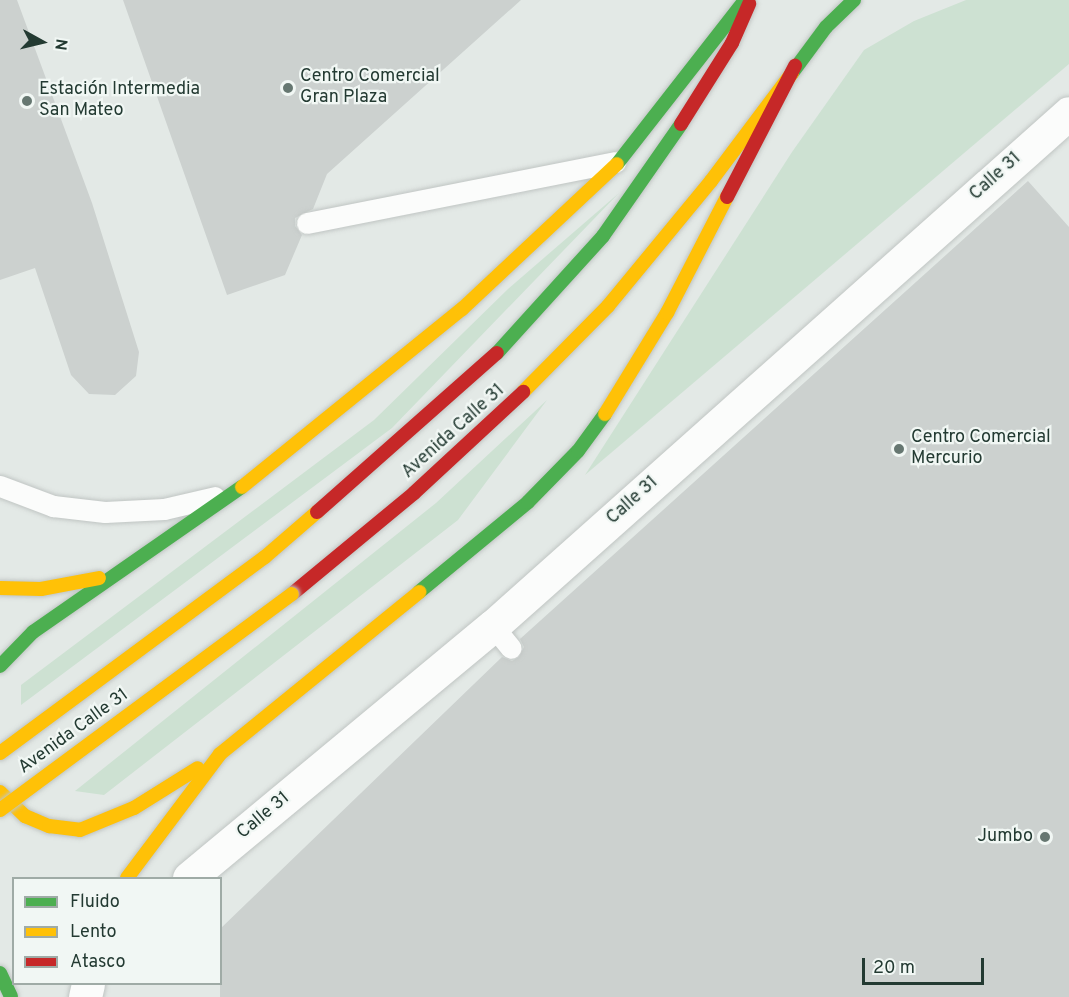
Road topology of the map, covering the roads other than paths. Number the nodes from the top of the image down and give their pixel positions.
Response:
1 (745, 0) edge
2 (751, 0) edge
3 (854, 0) edge
4 (795, 66) junction
5 (1069, 112) edge
6 (620, 161) junction
7 (307, 223) dead end
8 (0, 486) edge
9 (238, 490) junction
10 (112, 574) junction
11 (0, 588) edge
12 (0, 666) edge
13 (0, 753) edge
14 (220, 754) junction
15 (0, 792) edge
16 (0, 810) edge
17 (128, 877) edge
18 (192, 877) edge
19 (0, 973) edge
20 (11, 997) edge

1 - 6 main road
2 - 13 main road, Avenida Calle 31
3 - 4 main road, Avenida Calle 31
4 - 14 main road
4 - 16 main road, Avenida Calle 31, bridge
5 - 18 street, Calle 31
6 - 7 lane
6 - 9 main road
8 - 9 lane
9 - 10 main road
10 - 11 main road
10 - 12 main road
14 - 15 main road
14 - 17 main road
19 - 20 main road

